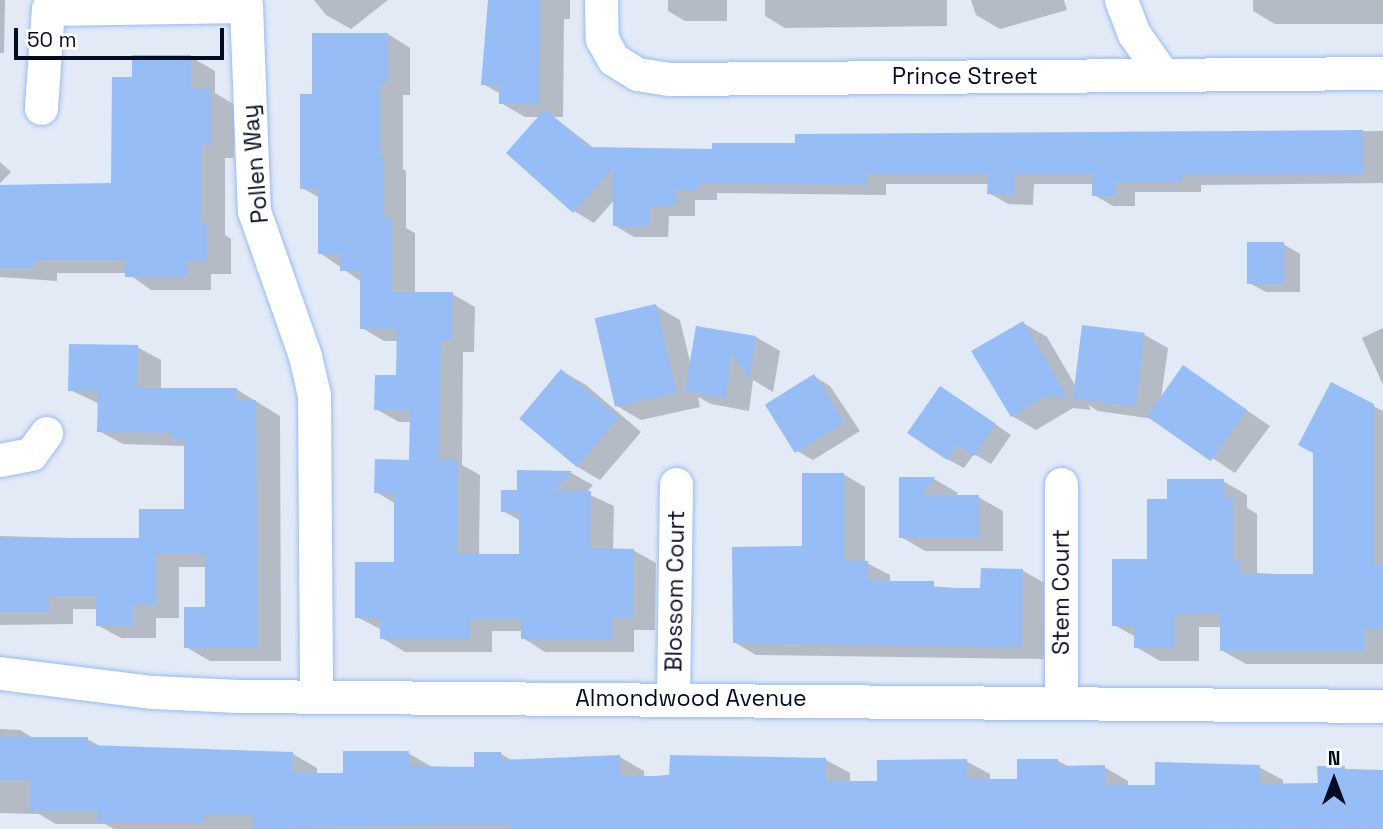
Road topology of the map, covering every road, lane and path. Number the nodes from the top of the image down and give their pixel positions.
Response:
1 (601, 0) edge
2 (1121, 0) edge
3 (1383, 73) edge
4 (1163, 75) junction
5 (41, 108) dead end
6 (46, 433) dead end
7 (0, 460) edge
8 (677, 484) dead end
9 (1061, 484) dead end
10 (0, 673) edge
11 (316, 695) junction
12 (673, 699) junction
13 (1061, 700) junction
14 (1383, 706) edge

1 - 4 street, Prince Street
2 - 4 street
3 - 4 street, Prince Street
5 - 11 street, Pollen Way
6 - 7 street
8 - 12 street, Blossom Court
9 - 13 street, Stem Court
10 - 11 street, Almondwood Avenue
11 - 12 street, Almondwood Avenue
12 - 13 street, Almondwood Avenue
13 - 14 street, Almondwood Avenue

